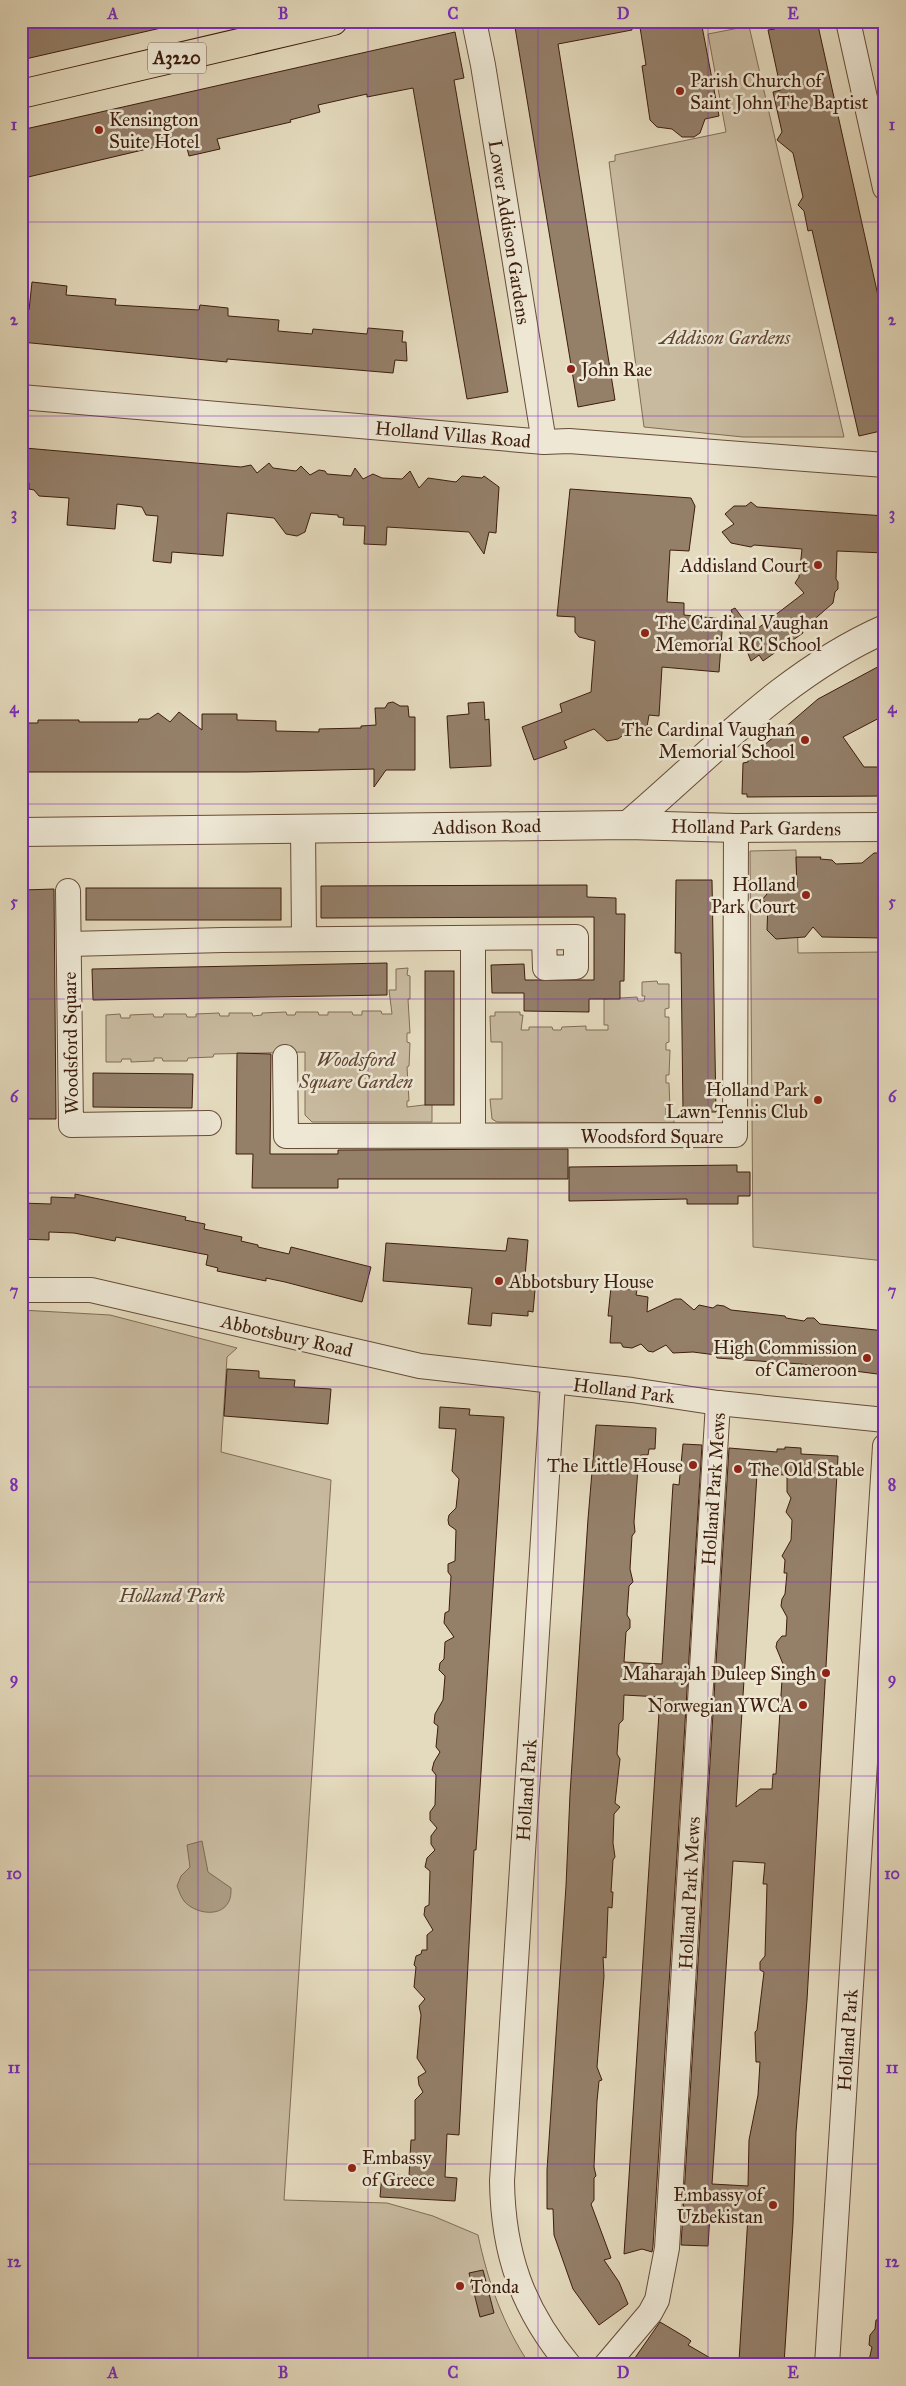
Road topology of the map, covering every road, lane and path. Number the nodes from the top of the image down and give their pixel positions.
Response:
1 (333, 21) edge
2 (474, 21) edge
3 (848, 21) edge
4 (21, 94) edge
5 (885, 188) edge
6 (21, 397) edge
7 (544, 442) junction
8 (885, 464) edge
9 (885, 629) edge
10 (628, 825) junction
11 (304, 828) junction
12 (736, 828) junction
13 (885, 828) edge
14 (21, 832) edge
15 (68, 891) dead end
16 (473, 938) junction
17 (544, 938) dead end
18 (304, 939) junction
19 (69, 944) junction
20 (285, 1057) dead end
21 (209, 1123) dead end
22 (473, 1135) junction
23 (21, 1290) edge
24 (553, 1382) junction
25 (718, 1403) junction
26 (885, 1420) edge
27 (885, 1446) edge
28 (569, 2365) edge
29 (606, 2365) edge
30 (827, 2365) edge

1 - 4 highway, A3220
2 - 7 street, Lower Addison Gardens
3 - 5 street
6 - 7 street, Holland Villas Road
7 - 8 street, Holland Villas Road
9 - 10 street
10 - 11 street, Addison Road
10 - 12 street, Holland Park Gardens
11 - 14 street, Addison Road
11 - 18 street
12 - 13 street, Holland Park Gardens
12 - 22 street, Woodsford Square
15 - 19 street, Woodsford Square
16 - 17 street, Woodsford Square
16 - 18 street, Woodsford Square
16 - 22 street
18 - 19 street, Woodsford Square
19 - 21 street, Woodsford Square
20 - 22 street, Woodsford Square
23 - 24 street, Abbotsbury Road
24 - 25 street, Holland Park
24 - 28 street, Holland Park
25 - 26 street, Holland Park
25 - 29 street, Holland Park Mews
27 - 30 street, Holland Park

